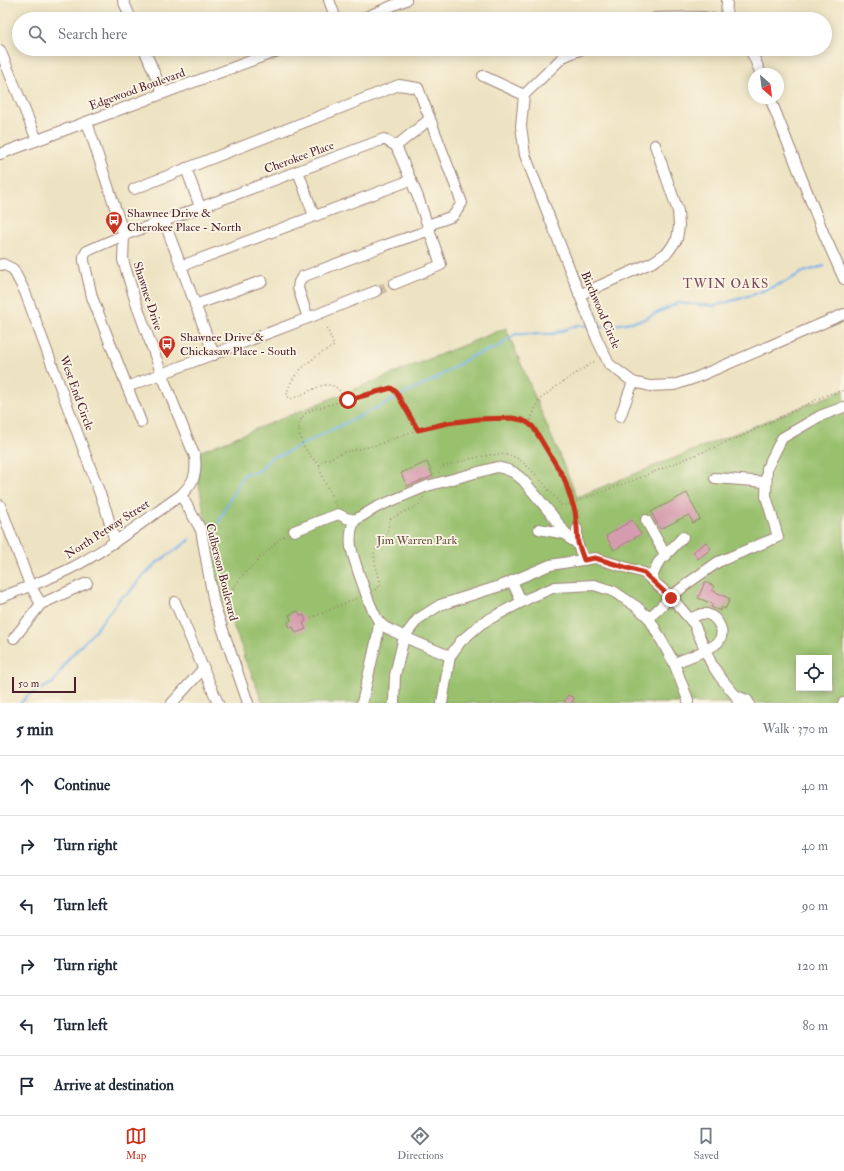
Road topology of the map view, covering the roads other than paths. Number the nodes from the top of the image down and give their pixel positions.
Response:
1 (123, 0) edge
2 (329, 0) edge
3 (406, 0) edge
4 (727, 0) edge
5 (128, 12) edge
6 (333, 12) edge
7 (378, 12) edge
8 (726, 12) edge
9 (0, 50) edge
10 (147, 56) edge
11 (264, 56) edge
12 (565, 56) edge
13 (753, 56) edge
14 (758, 68) edge
15 (483, 76) dead end
16 (163, 93) junction
17 (524, 94) junction
18 (772, 104) edge
19 (430, 119) junction
20 (87, 122) junction
21 (37, 140) junction
22 (655, 145) dead end
23 (396, 146) junction
24 (0, 154) edge
25 (186, 168) junction
26 (298, 171) junction
27 (411, 180) junction
28 (134, 189) dead end
29 (200, 207) junction
30 (314, 216) junction
31 (164, 221) junction
32 (429, 228) junction
33 (124, 235) junction
34 (0, 265) edge
35 (181, 266) junction
36 (844, 279) edge
37 (262, 281) dead end
38 (394, 284) tunnel mouth
39 (376, 291) tunnel mouth
40 (579, 295) junction
41 (195, 305) junction
42 (844, 314) edge
43 (308, 318) junction
44 (214, 355) junction
45 (162, 375) junction
46 (633, 382) junction
47 (127, 388) junction
48 (844, 407) edge
49 (620, 417) dead end
50 (141, 422) dead end
51 (715, 478) dead end
52 (766, 482) junction
53 (182, 495) junction
54 (0, 505) edge
55 (355, 520) junction
56 (646, 520) dead end
57 (577, 528) road end
58 (539, 529) dead end
59 (294, 531) road end
60 (566, 534) junction
61 (683, 537) dead end
62 (115, 542) junction
63 (578, 543) junction
64 (666, 556) junction
65 (584, 560) junction
66 (650, 579) junction
67 (512, 581) junction
68 (87, 583) dead end
69 (30, 585) junction
70 (0, 598) edge
71 (671, 598) junction
72 (521, 601) junction
73 (175, 602) dead end
74 (41, 604) junction
75 (648, 618) junction
76 (690, 619) junction
77 (379, 622) junction
78 (404, 637) junction
79 (14, 638) dead end
80 (705, 650) junction
81 (450, 656) junction
82 (674, 663) junction
83 (204, 668) junction
84 (737, 700) edge
85 (172, 703) edge
86 (218, 703) edge
87 (248, 703) edge
88 (362, 703) edge
89 (394, 703) edge
90 (442, 703) edge
91 (688, 703) edge
92 (749, 703) edge

1 - 5 street
2 - 6 street
3 - 7 street
4 - 8 street
9 - 21 street
10 - 16 street
11 - 16 street, Edgewood Boulevard
12 - 17 street
13 - 14 street
15 - 17 street
16 - 20 street, Edgewood Boulevard
17 - 40 street, Birchwood Circle
18 - 36 street
19 - 23 street
19 - 25 street
19 - 32 street
20 - 21 street, Edgewood Boulevard
20 - 33 street, Shawnee Drive
21 - 24 street, Edgewood Boulevard
22 - 40 street
23 - 26 street, Cherokee Place
23 - 27 street
25 - 28 street
25 - 29 street
26 - 29 street, Cherokee Place
26 - 30 street
27 - 30 street
27 - 32 street
29 - 31 street, Cherokee Place
30 - 35 street
31 - 33 street, Cherokee Place
31 - 35 street
32 - 38 street
32 - 43 street
33 - 45 street, Shawnee Drive
33 - 47 street, Cherokee Place
34 - 62 street, West End Circle
35 - 41 street
37 - 41 street
39 - 43 street
40 - 46 street, Birchwood Circle
41 - 44 street
42 - 46 street, Birchwood Circle
43 - 44 street
44 - 45 street
45 - 47 street
45 - 53 street, Shawnee Drive
46 - 49 street
47 - 50 street, Cherokee Place
48 - 52 street
51 - 52 street
52 - 71 street
53 - 62 street, North Petway Street
53 - 87 street, Culberson Boulevard
54 - 69 street
55 - 59 street
55 - 60 street
55 - 77 street
56 - 64 street
57 - 63 street
58 - 60 street
60 - 63 street
61 - 64 street
62 - 69 street, North Petway Street
63 - 65 street
64 - 66 street
65 - 66 street
65 - 67 street
66 - 71 street
67 - 72 street
67 - 78 street
68 - 74 street
69 - 70 street, North Petway Street
69 - 74 street
71 - 75 street
71 - 76 street
72 - 75 street
72 - 81 street
73 - 83 street
74 - 79 street
75 - 82 street
76 - 80 street
76 - 80 street
77 - 78 street
77 - 88 street
78 - 81 street
78 - 89 street
80 - 82 street
80 - 84 street
81 - 90 street
82 - 91 street
83 - 85 street
83 - 86 street
84 - 92 street

